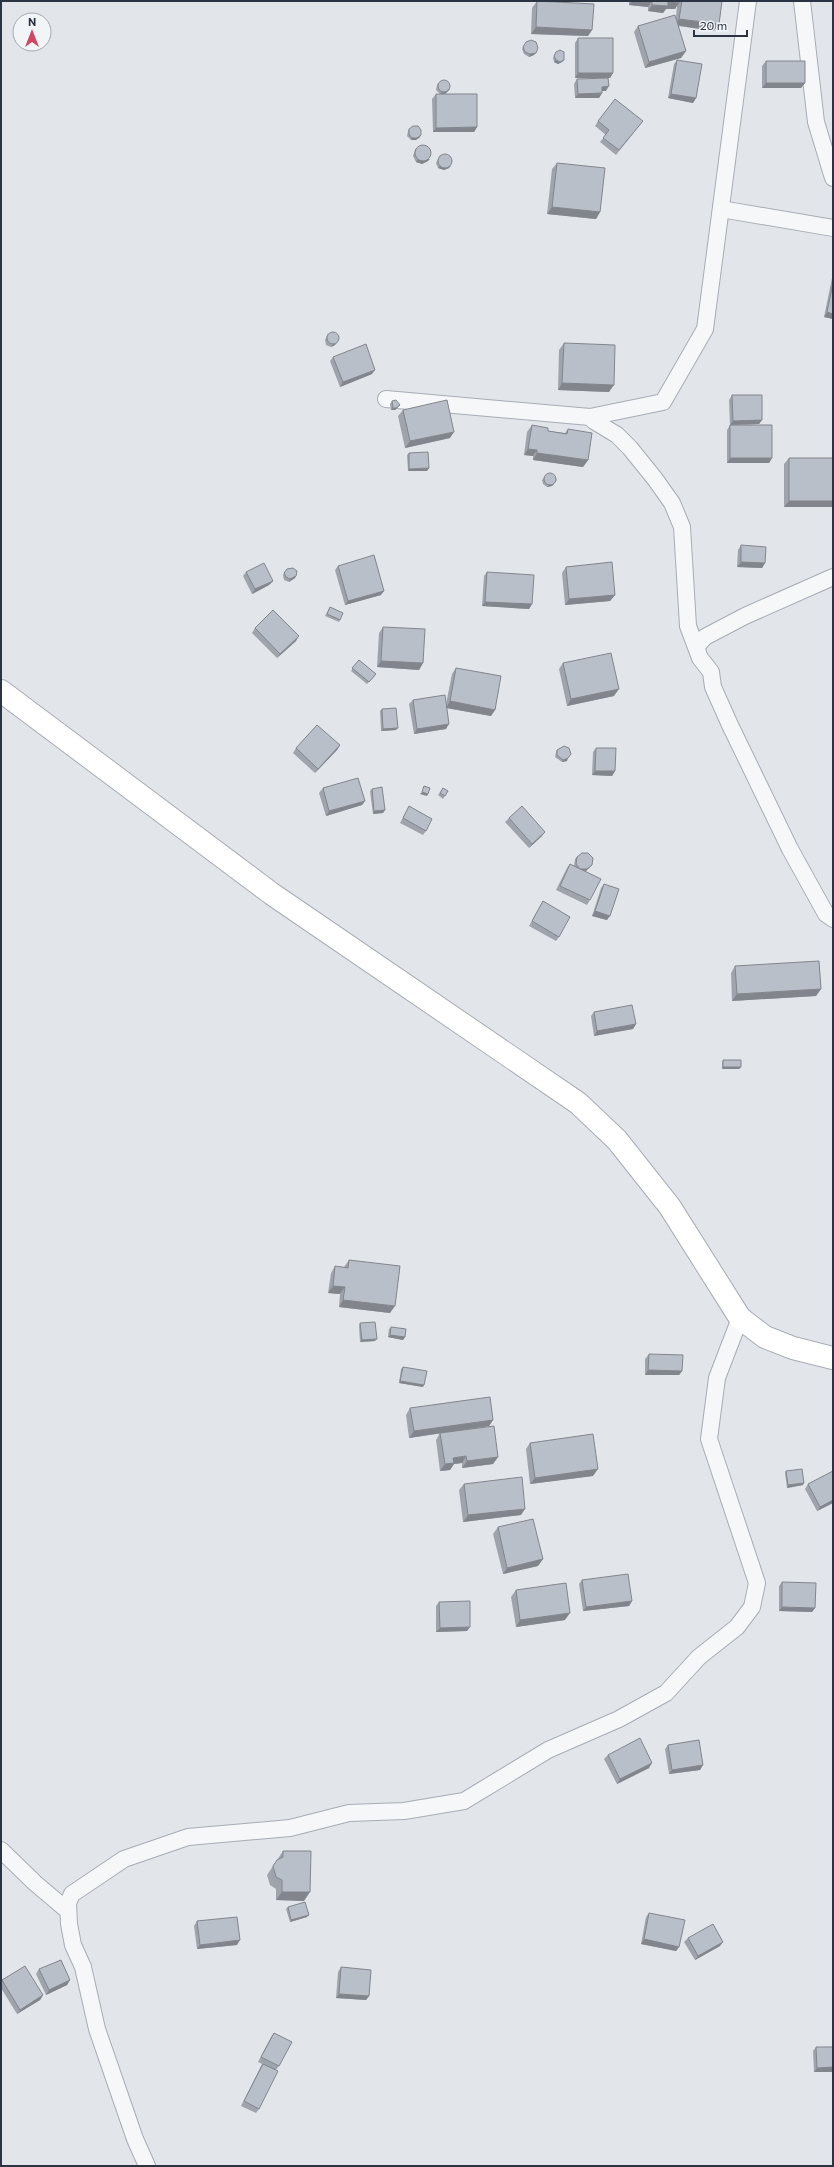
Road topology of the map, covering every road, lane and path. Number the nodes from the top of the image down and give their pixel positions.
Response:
1 (748, 1) edge
2 (802, 1) edge
3 (833, 178) edge
4 (721, 209) junction
5 (833, 228) edge
6 (386, 399) dead end
7 (590, 417) junction
8 (833, 577) edge
9 (696, 647) junction
10 (1, 691) edge
11 (833, 919) edge
12 (740, 1318) junction
13 (833, 1358) edge
14 (1, 1850) edge
15 (68, 1911) junction
16 (148, 2166) edge

1 - 4 street
2 - 3 street
4 - 5 street
4 - 7 street
6 - 7 street
7 - 9 street
8 - 9 street
9 - 11 street
10 - 12 street
12 - 13 street
12 - 15 street
14 - 15 street
15 - 16 street

